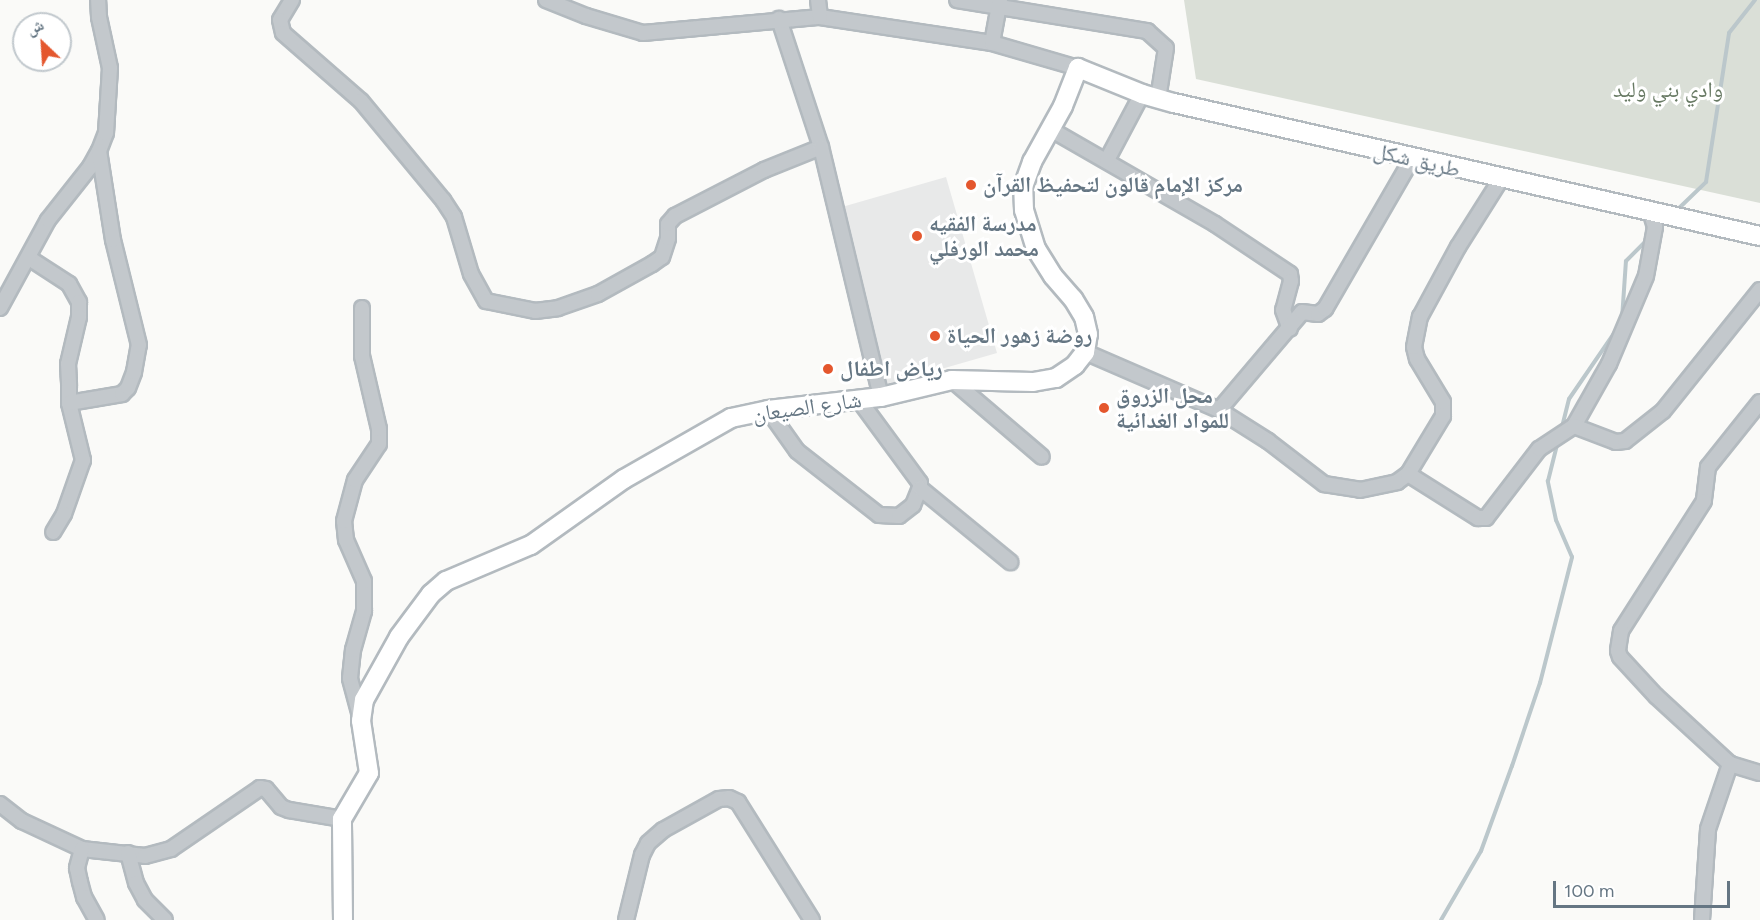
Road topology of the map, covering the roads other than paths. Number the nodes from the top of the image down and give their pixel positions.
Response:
1 (98, 0) edge
2 (292, 0) edge
3 (546, 0) edge
4 (818, 0) edge
5 (957, 0) edge
6 (999, 3) edge
7 (820, 17) junction
8 (779, 20) junction
9 (992, 43) junction
10 (1078, 68) junction
11 (1150, 96) junction
12 (1050, 129) junction
13 (822, 147) junction
14 (99, 152) junction
15 (1412, 159) junction
16 (1107, 160) junction
17 (1501, 179) junction
18 (1650, 211) junction
19 (1760, 236) edge
20 (29, 258) junction
21 (1760, 290) edge
22 (0, 308) edge
23 (362, 308) dead end
24 (1290, 329) junction
25 (1085, 352) junction
26 (952, 380) junction
27 (881, 397) junction
28 (859, 400) junction
29 (1760, 402) edge
30 (69, 403) junction
31 (768, 410) junction
32 (1219, 410) junction
33 (1575, 426) junction
34 (1042, 457) dead end
35 (1408, 474) junction
36 (920, 488) junction
37 (53, 532) dead end
38 (1010, 561) dead end
39 (361, 721) junction
40 (1730, 764) junction
41 (1760, 772) edge
42 (0, 804) edge
43 (342, 819) junction
44 (81, 849) junction
45 (128, 854) junction
46 (97, 920) edge
47 (165, 920) edge
48 (343, 920) edge
49 (626, 920) edge
50 (812, 920) edge
51 (1702, 920) edge

1 - 14 street
2 - 13 street
3 - 8 street
4 - 7 street
5 - 6 street
6 - 9 street
6 - 11 street
7 - 8 street
7 - 9 street
8 - 13 street
9 - 10 street
10 - 11 main road, طريق شكل
10 - 12 main road
11 - 15 main road, طريق شكل
11 - 16 street
12 - 16 street
12 - 25 main road
13 - 27 street
14 - 20 street
14 - 30 street
15 - 17 main road, طريق شكل
15 - 24 street
16 - 24 street
17 - 18 main road, طريق شكل
17 - 35 street
18 - 19 main road, طريق شكل
18 - 33 street
20 - 22 street
20 - 30 street
21 - 33 street
23 - 39 street
24 - 32 street
25 - 26 main road, شارع الصيعان
25 - 32 street
26 - 27 main road, شارع الصيعان
26 - 34 street
27 - 28 main road, شارع الصيعان
28 - 31 main road, شارع الصيعان
28 - 36 street
29 - 40 street
30 - 37 street
31 - 36 street
31 - 39 main road, شارع الصيعان
32 - 35 street
33 - 35 street
36 - 38 street
39 - 43 main road, شارع الصيعان
40 - 41 street
40 - 51 street
42 - 44 street
43 - 45 street
43 - 48 main road
44 - 45 street
44 - 46 street
45 - 47 street
49 - 50 street

